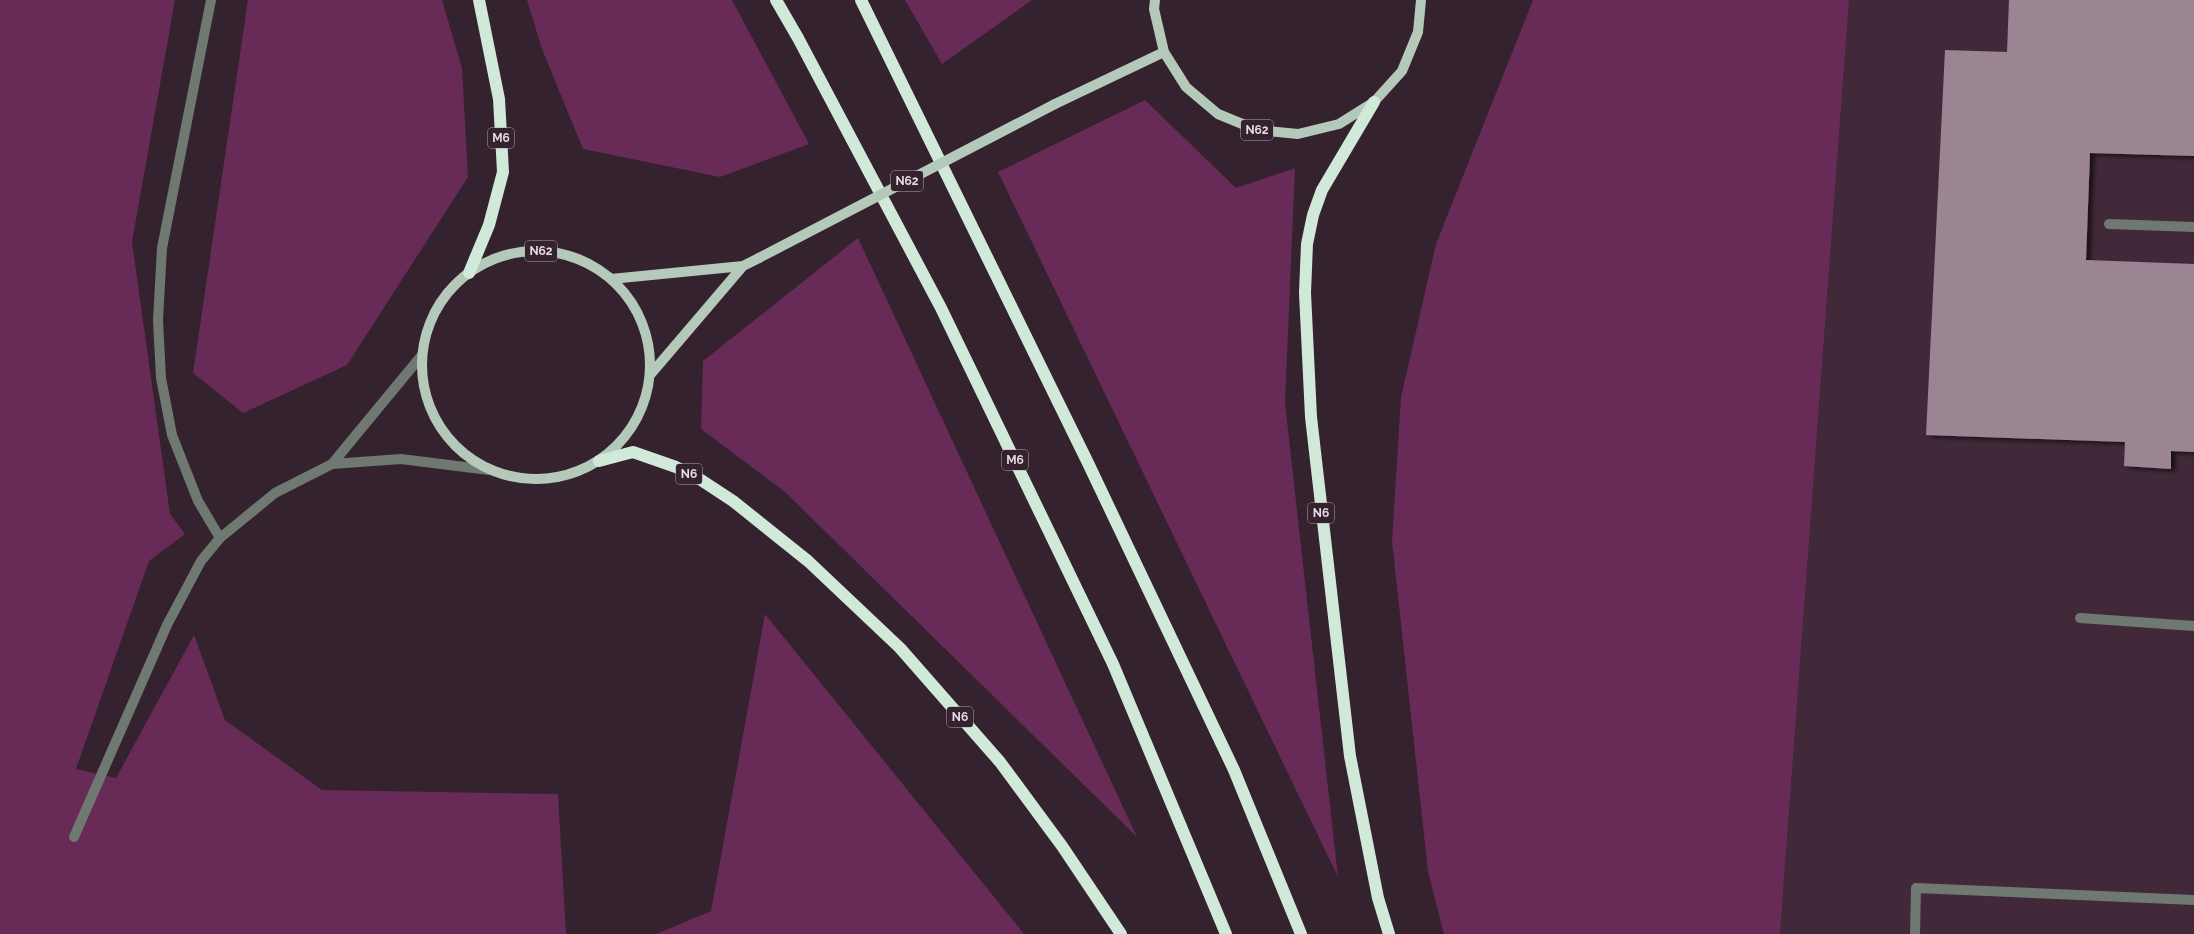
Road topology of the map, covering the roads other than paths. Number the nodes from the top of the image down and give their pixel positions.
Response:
1 (212, 0) edge
2 (479, 0) edge
3 (776, 0) edge
4 (861, 0) edge
5 (1155, 0) edge
6 (1421, 0) edge
7 (1164, 52) junction
8 (1374, 102) junction
9 (2109, 224) dead end
10 (2194, 227) edge
11 (743, 266) junction
12 (469, 273) junction
13 (611, 279) junction
14 (422, 355) junction
15 (650, 375) junction
16 (599, 461) junction
17 (332, 464) junction
18 (489, 470) junction
19 (220, 538) junction
20 (2080, 618) dead end
21 (2194, 626) edge
22 (74, 837) dead end
23 (2194, 900) edge
24 (1121, 934) edge
25 (1226, 934) edge
26 (1301, 934) edge
27 (1389, 934) edge
28 (1915, 934) edge

1 - 19 street
2 - 12 highway, M6
3 - 25 highway, M6
4 - 26 highway
5 - 7 main road, N62
6 - 8 main road, N62
7 - 8 main road, N62
7 - 11 main road, N62, bridge
8 - 27 highway, N6
9 - 10 street
11 - 13 main road, N62
11 - 15 main road, N62
12 - 13 main road, N62
12 - 14 main road, N62
13 - 15 main road, N62
14 - 17 street
14 - 18 main road, N62
15 - 16 main road, N62
16 - 18 main road, N62
16 - 24 highway, N6
17 - 18 street
17 - 19 street
19 - 22 street
20 - 21 street
23 - 28 street

